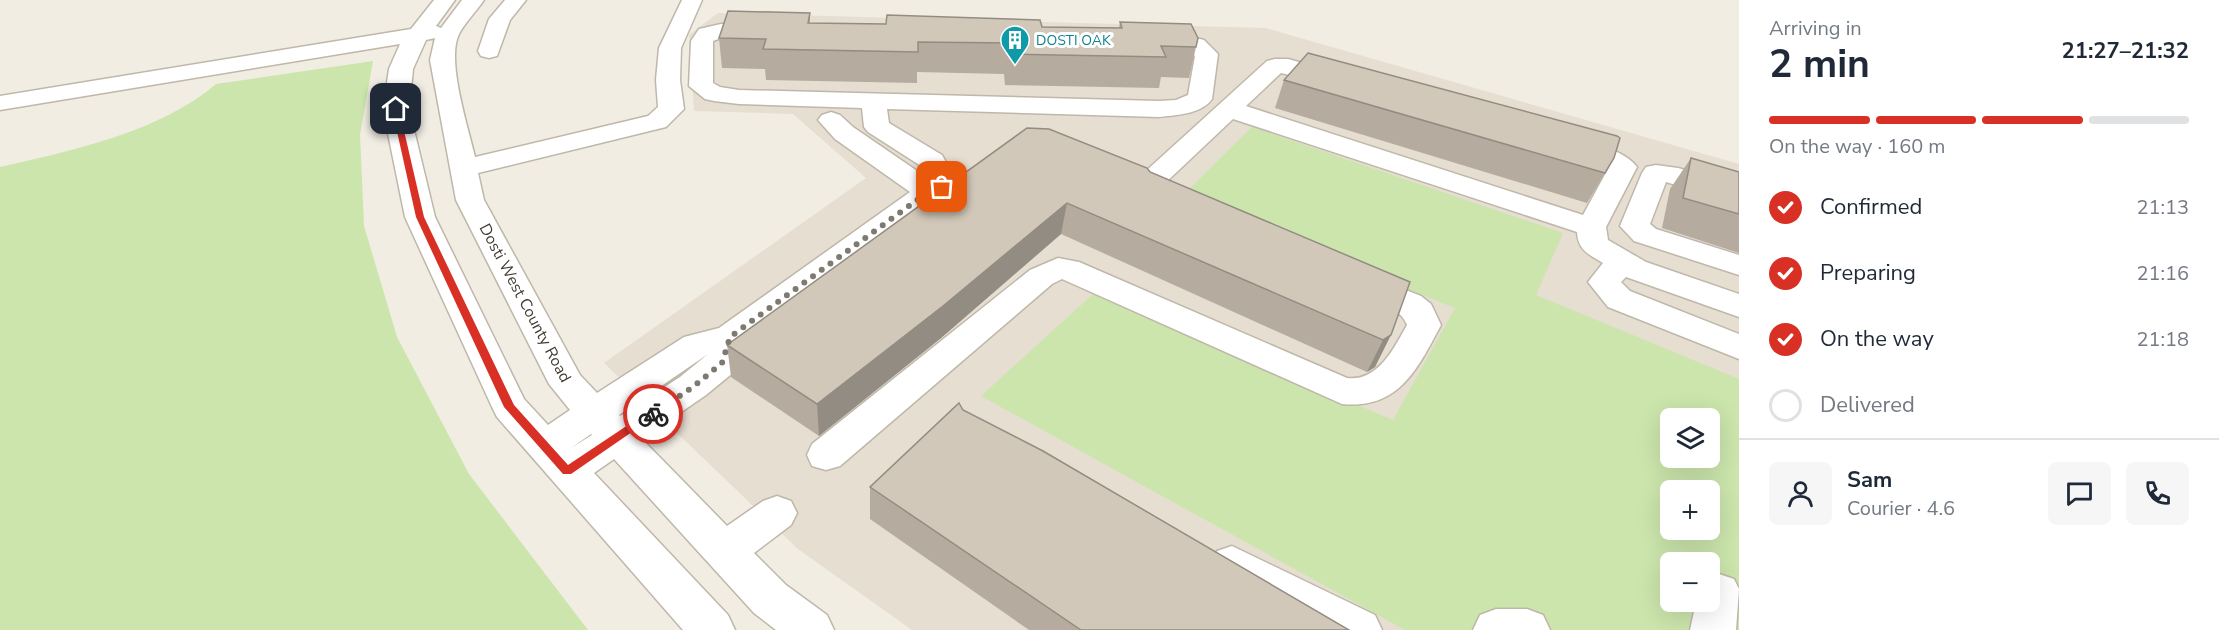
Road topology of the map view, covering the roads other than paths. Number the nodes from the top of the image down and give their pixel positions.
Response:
1 (474, 0) edge
2 (516, 0) edge
3 (692, 0) edge
4 (448, 14) edge
5 (420, 35) junction
6 (489, 51) dead end
7 (1368, 89) edge
8 (873, 101) junction
9 (0, 103) edge
10 (1229, 109) junction
11 (831, 120) dead end
12 (1541, 138) edge
13 (464, 168) junction
14 (966, 176) edge
15 (928, 192) junction
16 (1739, 195) edge
17 (1196, 213) edge
18 (1591, 227) junction
19 (1622, 261) junction
20 (1739, 265) edge
21 (1058, 268) junction
22 (1334, 272) edge
23 (1147, 283) dead end
24 (1739, 306) edge
25 (1739, 347) edge
26 (606, 426) junction
27 (826, 455) dead end
28 (556, 459) junction
29 (777, 513) dead end
30 (1203, 549) edge
31 (724, 551) junction
32 (712, 630) edge
33 (811, 630) edge
34 (1359, 630) edge
35 (1496, 630) edge
36 (1527, 630) edge

1 - 4 street, Dosti West County Road
2 - 6 street
3 - 13 street
4 - 5 street, Dosti West County Road
4 - 13 street, Dosti West County Road
5 - 9 street
5 - 28 street, Dosti West County Road
7 - 10 street
8 - 8 street
8 - 15 street
10 - 17 street
10 - 18 street
11 - 15 street
12 - 18 street
13 - 26 street, Dosti West County Road
14 - 15 street
15 - 26 street
16 - 20 street
18 - 19 street
19 - 24 street
19 - 25 street
21 - 22 street
21 - 23 street
21 - 27 street
26 - 28 street
26 - 31 street, Dosti West County Road
28 - 32 street, Dosti West County Road
29 - 31 street
30 - 34 street
31 - 33 street, Dosti West County Road
35 - 36 street

